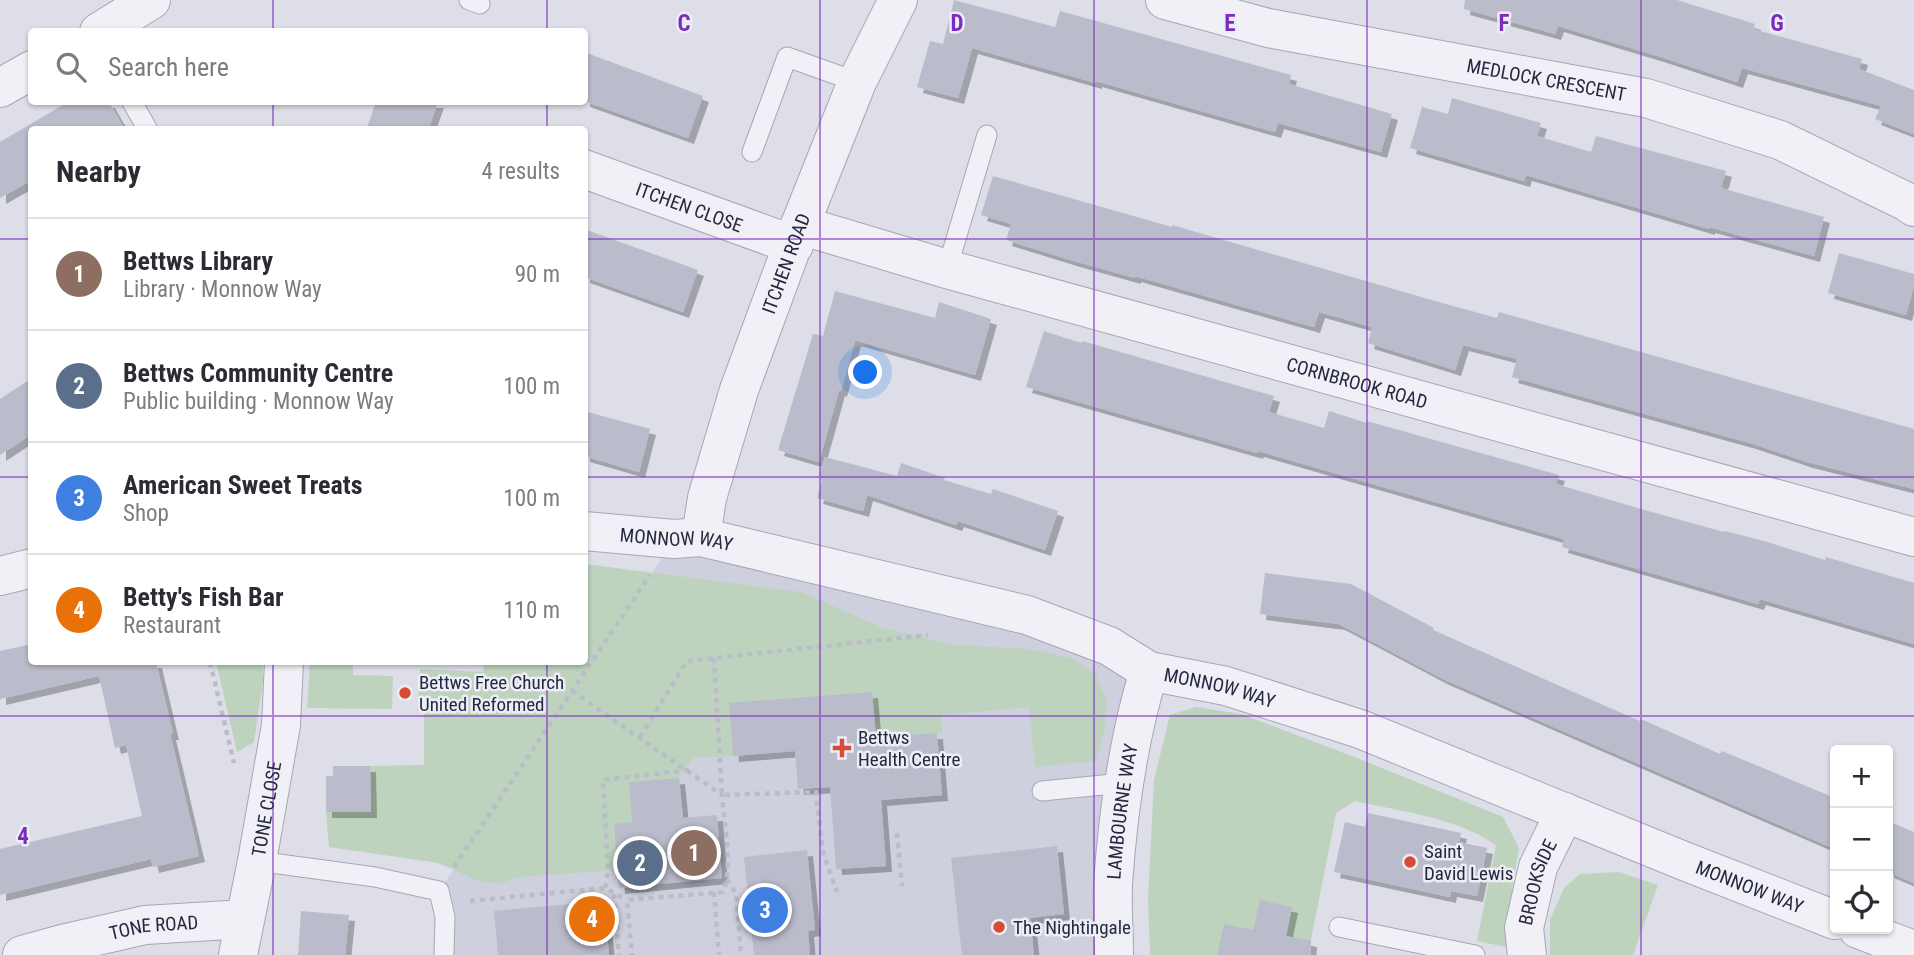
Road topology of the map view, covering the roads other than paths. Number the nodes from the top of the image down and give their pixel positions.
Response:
1 (151, 0) edge
2 (898, 0) edge
3 (1165, 0) edge
4 (106, 28) edge
5 (28, 72) edge
6 (857, 82) junction
7 (0, 88) edge
8 (134, 105) edge
9 (146, 126) edge
10 (987, 135) dead end
11 (752, 152) dead end
12 (588, 170) edge
13 (1914, 207) edge
14 (797, 235) junction
15 (947, 269) junction
16 (588, 531) edge
17 (1914, 537) edge
18 (688, 538) junction
19 (28, 569) edge
20 (0, 576) edge
21 (284, 665) edge
22 (1149, 671) junction
23 (1123, 783) junction
24 (1042, 790) dead end
25 (1565, 812) junction
26 (257, 861) junction
27 (1830, 918) edge
28 (1339, 927) dead end
29 (1871, 934) edge
30 (242, 937) edge
31 (1914, 950) edge
32 (22, 955) edge
33 (444, 955) edge
34 (1114, 955) edge
35 (1475, 955) edge
36 (1527, 955) edge

1 - 4 street
2 - 6 street, ITCHEN ROAD
3 - 13 street, MEDLOCK CRESCENT
5 - 7 street
6 - 11 lane
6 - 14 street, ITCHEN ROAD
8 - 9 lane
10 - 15 lane
12 - 14 street, ITCHEN CLOSE
14 - 15 street, CORNBROOK ROAD
14 - 18 street, ITCHEN ROAD
15 - 17 street, CORNBROOK ROAD
16 - 18 street, MONNOW WAY
18 - 22 street, MONNOW WAY
19 - 20 street
21 - 26 street, TONE CLOSE
22 - 23 street, LAMBOURNE WAY
22 - 25 street, MONNOW WAY
23 - 24 lane
23 - 34 street, LAMBOURNE WAY
25 - 27 street, MONNOW WAY
25 - 36 street, BROOKSIDE
26 - 30 street, TONE CLOSE
26 - 33 lane
28 - 35 lane
29 - 31 street
30 - 32 street, TONE ROAD

